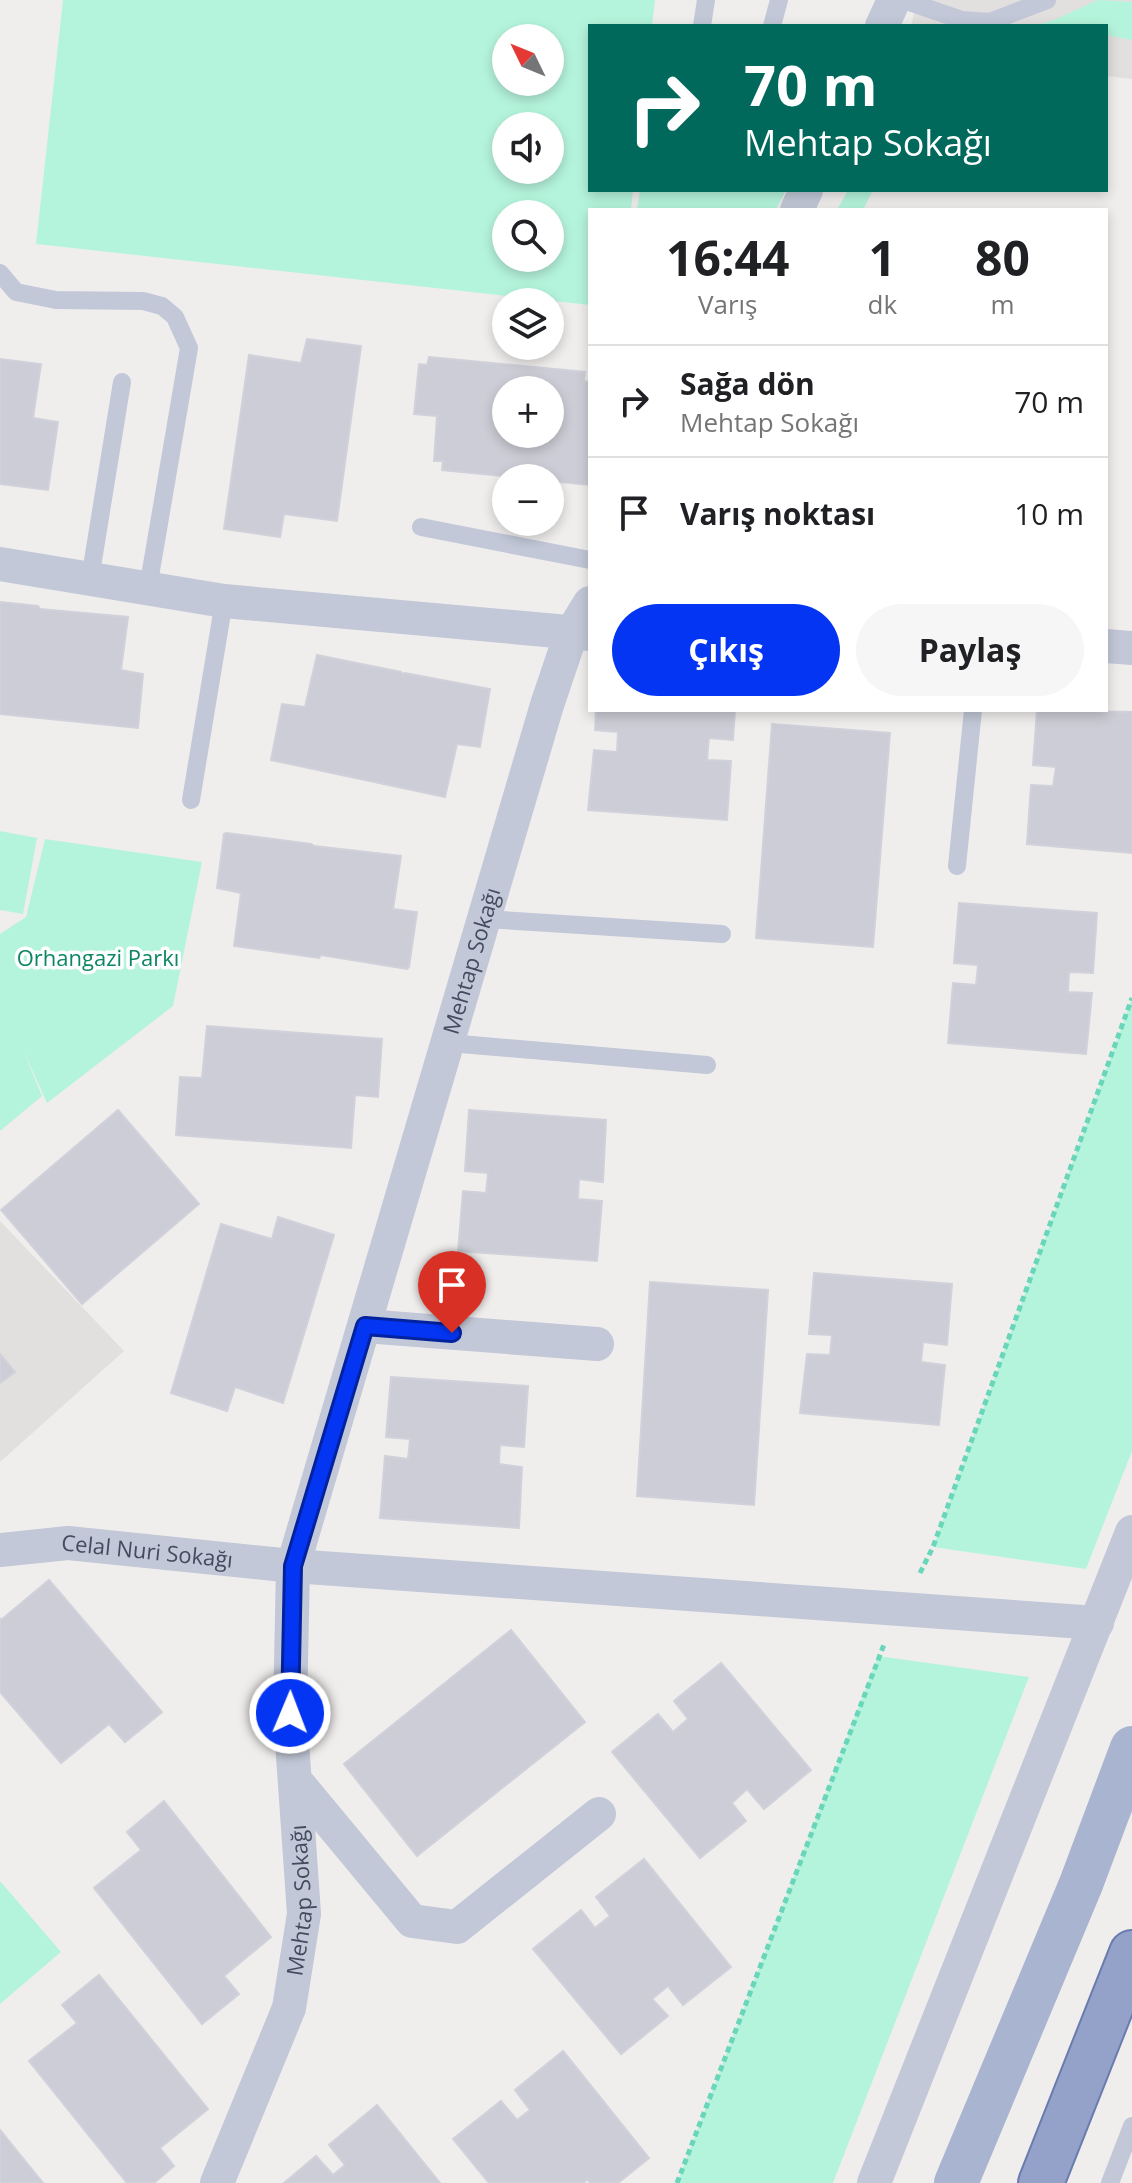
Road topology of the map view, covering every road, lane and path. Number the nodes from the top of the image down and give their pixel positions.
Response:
1 (706, 0) edge
2 (779, 0) edge
3 (894, 0) edge
4 (903, 0) edge
5 (1047, 0) edge
6 (702, 24) edge
7 (773, 24) edge
8 (883, 24) edge
9 (0, 273) edge
10 (122, 382) dead end
11 (421, 527) dead end
12 (588, 560) edge
13 (0, 564) edge
14 (90, 579) junction
15 (148, 588) junction
16 (224, 601) junction
17 (588, 610) edge
18 (581, 634) edge
19 (1108, 646) edge
20 (1132, 648) edge
21 (973, 712) edge
22 (191, 800) dead end
23 (957, 866) dead end
24 (485, 919) junction
25 (722, 934) dead end
26 (449, 1043) junction
27 (707, 1065) dead end
28 (365, 1326) junction
29 (597, 1344) dead end
30 (1132, 1532) edge
31 (0, 1550) edge
32 (293, 1566) junction
33 (1097, 1623) junction
34 (1132, 1748) edge
35 (295, 1780) junction
36 (599, 1814) dead end
37 (1132, 1953) edge
38 (1132, 2126) edge
39 (1041, 2179) edge
40 (217, 2183) edge
41 (874, 2183) edge
42 (956, 2183) edge
43 (1110, 2183) edge

1 - 6 lane
2 - 7 lane
3 - 8 street
4 - 5 lane
9 - 15 lane
10 - 14 lane
11 - 12 lane
13 - 14 street
14 - 15 street
15 - 16 street
16 - 18 street
16 - 22 lane
17 - 18 street, Mehtap Sokağı
18 - 24 street, Mehtap Sokağı
19 - 20 street
21 - 23 lane
24 - 25 lane
24 - 26 street, Mehtap Sokağı
26 - 27 lane
26 - 28 street, Mehtap Sokağı
28 - 29 street
28 - 32 street, Mehtap Sokağı
30 - 33 street
31 - 32 street, Celal Nuri Sokağı
32 - 33 street, Celal Nuri Sokağı
32 - 35 street, Mehtap Sokağı
33 - 41 street
34 - 42 main road
35 - 36 street
35 - 40 street, Mehtap Sokağı
37 - 39 highway
38 - 43 lane

